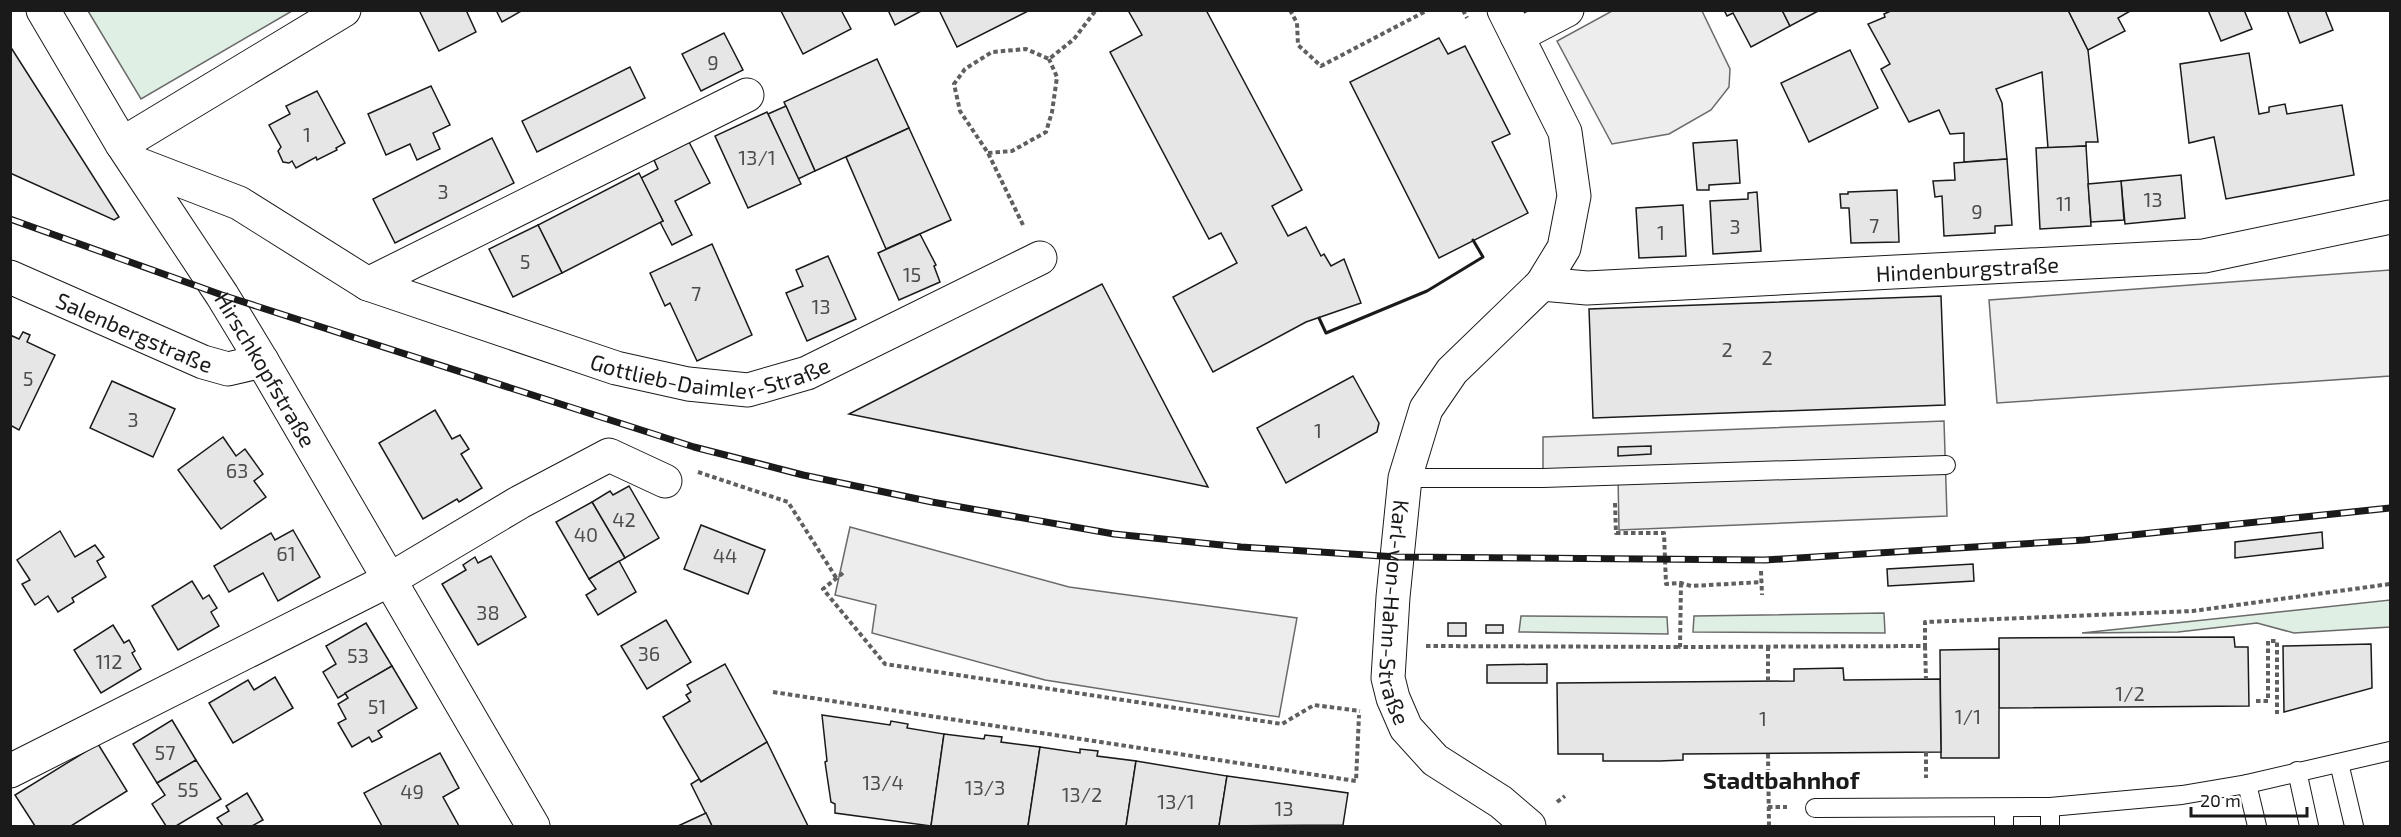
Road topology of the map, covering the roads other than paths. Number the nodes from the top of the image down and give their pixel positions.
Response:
1 (43, 10) edge
2 (344, 10) edge
3 (1567, 10) edge
4 (1510, 23) edge
5 (747, 95) dead end
6 (128, 153) junction
7 (2391, 217) edge
8 (1040, 258) road end
9 (10, 277) edge
10 (368, 284) junction
11 (1542, 284) junction
12 (262, 360) junction
13 (1946, 465) dead end
14 (1405, 478) junction
15 (665, 481) road end
16 (389, 580) junction
17 (2390, 756) edge
18 (2339, 763) junction
19 (10, 771) edge
20 (2297, 771) junction
21 (2247, 784) junction
22 (2004, 807) junction
23 (2050, 807) junction
24 (1815, 808) dead end
25 (533, 826) edge
26 (1529, 826) edge
27 (2004, 826) edge
28 (2050, 826) edge
29 (2257, 826) edge
30 (2309, 826) edge
31 (2354, 826) edge

1 - 6 street, Hirschkopfstraße
2 - 6 street
3 - 4 street
4 - 11 street, Karl-von-Hahn-Straße
5 - 10 street
6 - 10 street, Gottlieb-Daimler-Straße
6 - 12 street, Hirschkopfstraße
7 - 11 street, Hindenburgstraße
8 - 10 street, Gottlieb-Daimler-Straße
9 - 12 street, Salenbergstraße
11 - 14 street, Karl-von-Hahn-Straße
12 - 16 street, Hirschkopfstraße
13 - 14 lane
14 - 26 street, Karl-von-Hahn-Straße
15 - 16 street
16 - 19 street
16 - 25 street, Hirschkopfstraße
17 - 18 lane
18 - 20 lane
18 - 31 lane
20 - 21 lane
20 - 30 lane
21 - 23 lane
21 - 29 lane
22 - 23 lane
22 - 24 lane
22 - 27 lane
23 - 28 lane

